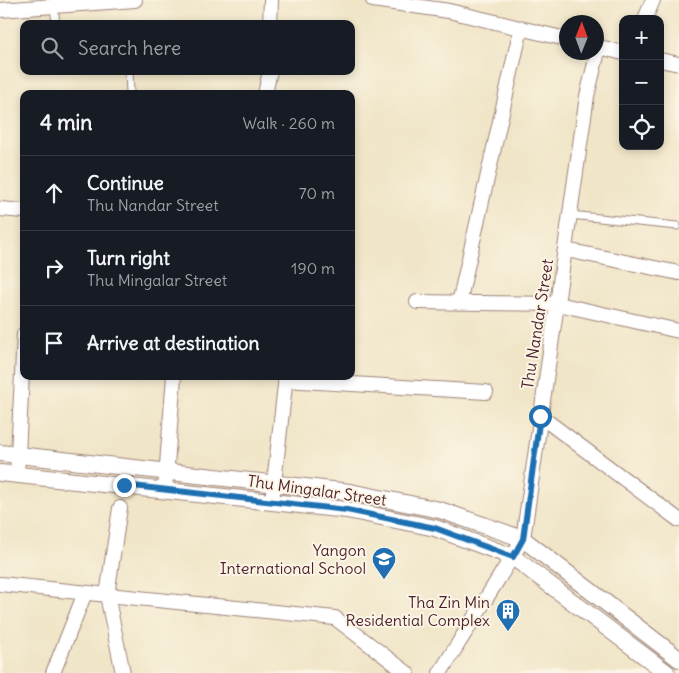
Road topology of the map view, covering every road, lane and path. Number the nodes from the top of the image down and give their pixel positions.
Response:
1 (135, 0) edge
2 (271, 0) edge
3 (373, 0) edge
4 (380, 0) edge
5 (653, 0) edge
6 (54, 6) junction
7 (0, 10) edge
8 (647, 15) edge
9 (56, 20) edge
10 (270, 20) edge
11 (521, 28) junction
12 (559, 37) edge
13 (604, 48) edge
14 (619, 52) edge
15 (595, 60) edge
16 (664, 61) edge
17 (679, 64) edge
18 (129, 75) edge
19 (269, 75) edge
20 (130, 90) edge
21 (266, 90) edge
22 (0, 210) edge
23 (20, 210) edge
24 (570, 216) junction
25 (677, 226) dead end
26 (566, 250) junction
27 (679, 273) edge
28 (417, 302) dead end
29 (459, 303) junction
30 (558, 304) junction
31 (679, 331) edge
32 (22, 380) edge
33 (174, 380) edge
34 (286, 380) edge
35 (315, 380) edge
36 (486, 392) dead end
37 (540, 416) junction
38 (0, 453) edge
39 (18, 455) junction
40 (118, 466) junction
41 (167, 472) junction
42 (0, 473) edge
43 (17, 475) junction
44 (273, 483) junction
45 (116, 485) junction
46 (165, 490) junction
47 (350, 492) junction
48 (272, 501) junction
49 (412, 504) junction
50 (120, 508) dead end
51 (347, 510) junction
52 (678, 518) edge
53 (406, 522) junction
54 (523, 539) junction
55 (513, 557) junction
56 (0, 584) edge
57 (85, 593) junction
58 (107, 595) junction
59 (679, 659) edge
60 (53, 673) edge
61 (123, 673) edge
62 (407, 673) edge
63 (440, 673) edge
64 (667, 673) edge

1 - 6 street
2 - 10 street
3 - 4 street
4 - 11 street
5 - 8 street
6 - 7 street
6 - 9 lane
11 - 12 street
11 - 29 street
13 - 14 street
15 - 24 street, Thu Nandar Street
16 - 17 street
18 - 20 lane
19 - 21 street
22 - 23 street
24 - 25 lane
24 - 26 street, Thu Nandar Street
26 - 27 street
26 - 30 street, Thu Nandar Street
28 - 29 street
29 - 30 street
30 - 31 street
30 - 37 street, Thu Nandar Street
32 - 39 street
33 - 41 street
34 - 44 street
35 - 36 street
37 - 52 street
37 - 54 street, Thu Nandar Street
38 - 39 street, Thu Mingalar Street
39 - 40 street, Thu Mingalar Street
39 - 43 street
40 - 41 street, Thu Mingalar Street
40 - 45 street
41 - 44 street, Thu Mingalar Street
41 - 46 street
42 - 43 street, Thu Mingalar Street
43 - 45 street, Thu Mingalar Street
44 - 47 street, Thu Mingalar Street
44 - 48 street
45 - 46 street, Thu Mingalar Street
46 - 48 street, Thu Mingalar Street
47 - 49 street, Thu Mingalar Street
47 - 51 street
48 - 51 street, Thu Mingalar Street
49 - 53 street
49 - 54 street, Thu Mingalar Street
50 - 58 street
51 - 53 street, Thu Mingalar Street
53 - 55 street, Thu Mingalar Street
54 - 55 street, Thu Nandar Street
54 - 59 street, Thu Mingalar Street
55 - 63 street, Thu Nandar Street
55 - 64 street, Thu Mingalar Street
56 - 57 street
57 - 58 street
57 - 60 street
58 - 61 street
58 - 62 street

